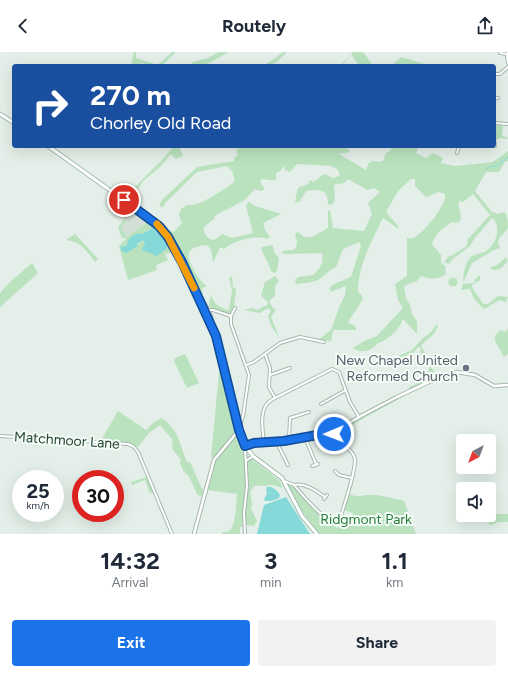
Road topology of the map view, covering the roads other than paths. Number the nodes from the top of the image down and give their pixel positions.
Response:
1 (499, 53) edge
2 (508, 53) edge
3 (508, 63) edge
4 (508, 67) edge
5 (496, 74) edge
6 (0, 114) edge
7 (12, 122) edge
8 (496, 123) edge
9 (508, 124) edge
10 (51, 148) edge
11 (458, 148) edge
12 (457, 153) dead end
13 (198, 297) junction
14 (235, 308) dead end
15 (208, 310) junction
16 (231, 316) junction
17 (211, 324) junction
18 (324, 342) dead end
19 (265, 354) junction
20 (246, 365) junction
21 (290, 368) dead end
22 (270, 375) junction
23 (508, 385) edge
24 (346, 389) junction
25 (275, 398) junction
26 (321, 404) dead end
27 (309, 412) dead end
28 (359, 417) junction
29 (239, 430) junction
30 (334, 432) junction
31 (0, 436) edge
32 (305, 437) junction
33 (289, 440) junction
34 (278, 442) junction
35 (264, 443) junction
36 (245, 446) junction
37 (253, 456) junction
38 (246, 461) junction
39 (288, 466) dead end
40 (312, 466) dead end
41 (335, 471) dead end
42 (352, 478) junction
43 (283, 481) junction
44 (294, 485) junction
45 (325, 497) dead end
46 (172, 534) edge
47 (194, 534) edge
48 (245, 534) edge
49 (317, 534) edge

1 - 2 street
2 - 3 street
4 - 5 street
6 - 7 main road
8 - 9 street
10 - 13 main road
11 - 12 street
13 - 15 street
13 - 17 main road
14 - 16 street
15 - 16 street
15 - 17 street
16 - 20 street
17 - 29 main road
18 - 19 street
19 - 20 street
19 - 22 street
20 - 29 street
21 - 22 street
22 - 25 street
23 - 28 street
24 - 25 street
24 - 26 street
24 - 28 street
25 - 35 street
27 - 33 street
28 - 30 street
29 - 36 main road
29 - 47 street
30 - 32 street
30 - 42 street
31 - 46 street, Matchmoor Lane
32 - 33 street
32 - 40 street
33 - 34 street
34 - 35 street
34 - 39 street
35 - 36 street
36 - 37 main road
36 - 38 street
37 - 38 street
37 - 43 main road
38 - 48 street
41 - 42 street
42 - 44 street
43 - 44 street
43 - 49 main road
44 - 45 street

